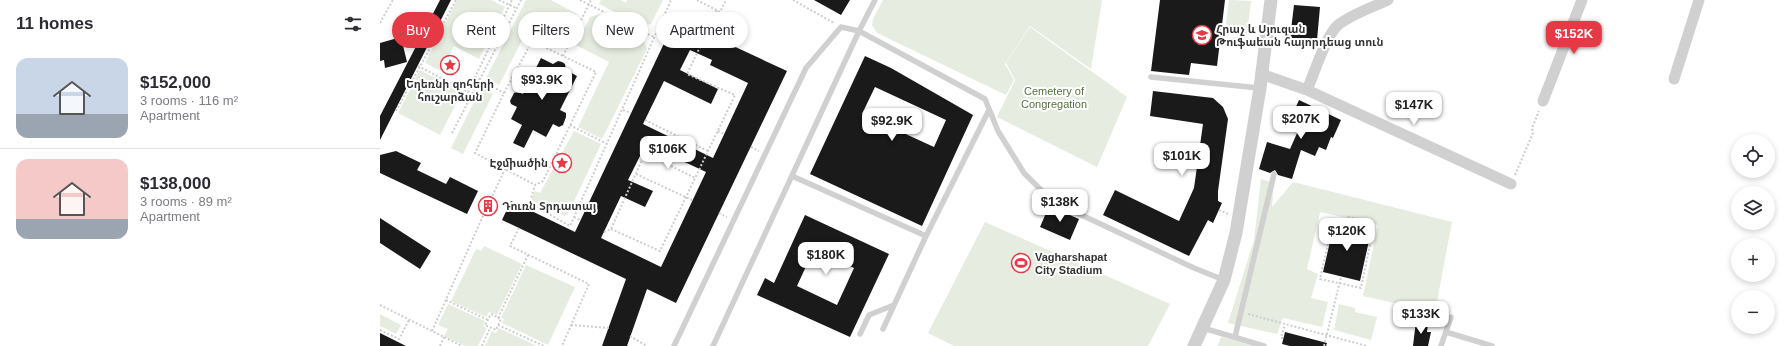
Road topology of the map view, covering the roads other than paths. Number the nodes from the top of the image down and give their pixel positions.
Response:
1 (875, 0) edge
2 (1271, 0) edge
3 (1388, 0) edge
4 (1582, 0) edge
5 (1699, 0) edge
6 (859, 31) junction
7 (1262, 74) junction
8 (1151, 77) dead end
9 (1674, 79) dead end
10 (1260, 88) junction
11 (1307, 90) junction
12 (1543, 101) road end
13 (989, 110) junction
14 (1274, 174) dead end
15 (792, 176) junction
16 (1511, 184) road end
17 (926, 236) junction
18 (1224, 280) junction
19 (894, 305) junction
20 (1451, 317) dead end
21 (1203, 328) junction
22 (883, 329) dead end
23 (1446, 332) junction
24 (860, 334) dead end
25 (1235, 337) junction
26 (674, 346) edge
27 (713, 346) edge
28 (1194, 346) edge
29 (1260, 346) edge
30 (1441, 346) edge
31 (1492, 346) edge

1 - 6 lane
2 - 7 street
3 - 11 street
4 - 12 street
5 - 9 street
6 - 13 lane
6 - 15 lane
6 - 26 lane
7 - 10 street
7 - 11 street
8 - 10 lane
10 - 18 street
11 - 16 street
13 - 17 lane
13 - 18 lane
14 - 25 lane
15 - 17 lane
15 - 27 lane
17 - 19 lane
18 - 21 street
19 - 22 lane
19 - 24 lane
20 - 23 lane
21 - 25 lane
21 - 28 street
23 - 30 lane
23 - 31 lane
25 - 29 lane

